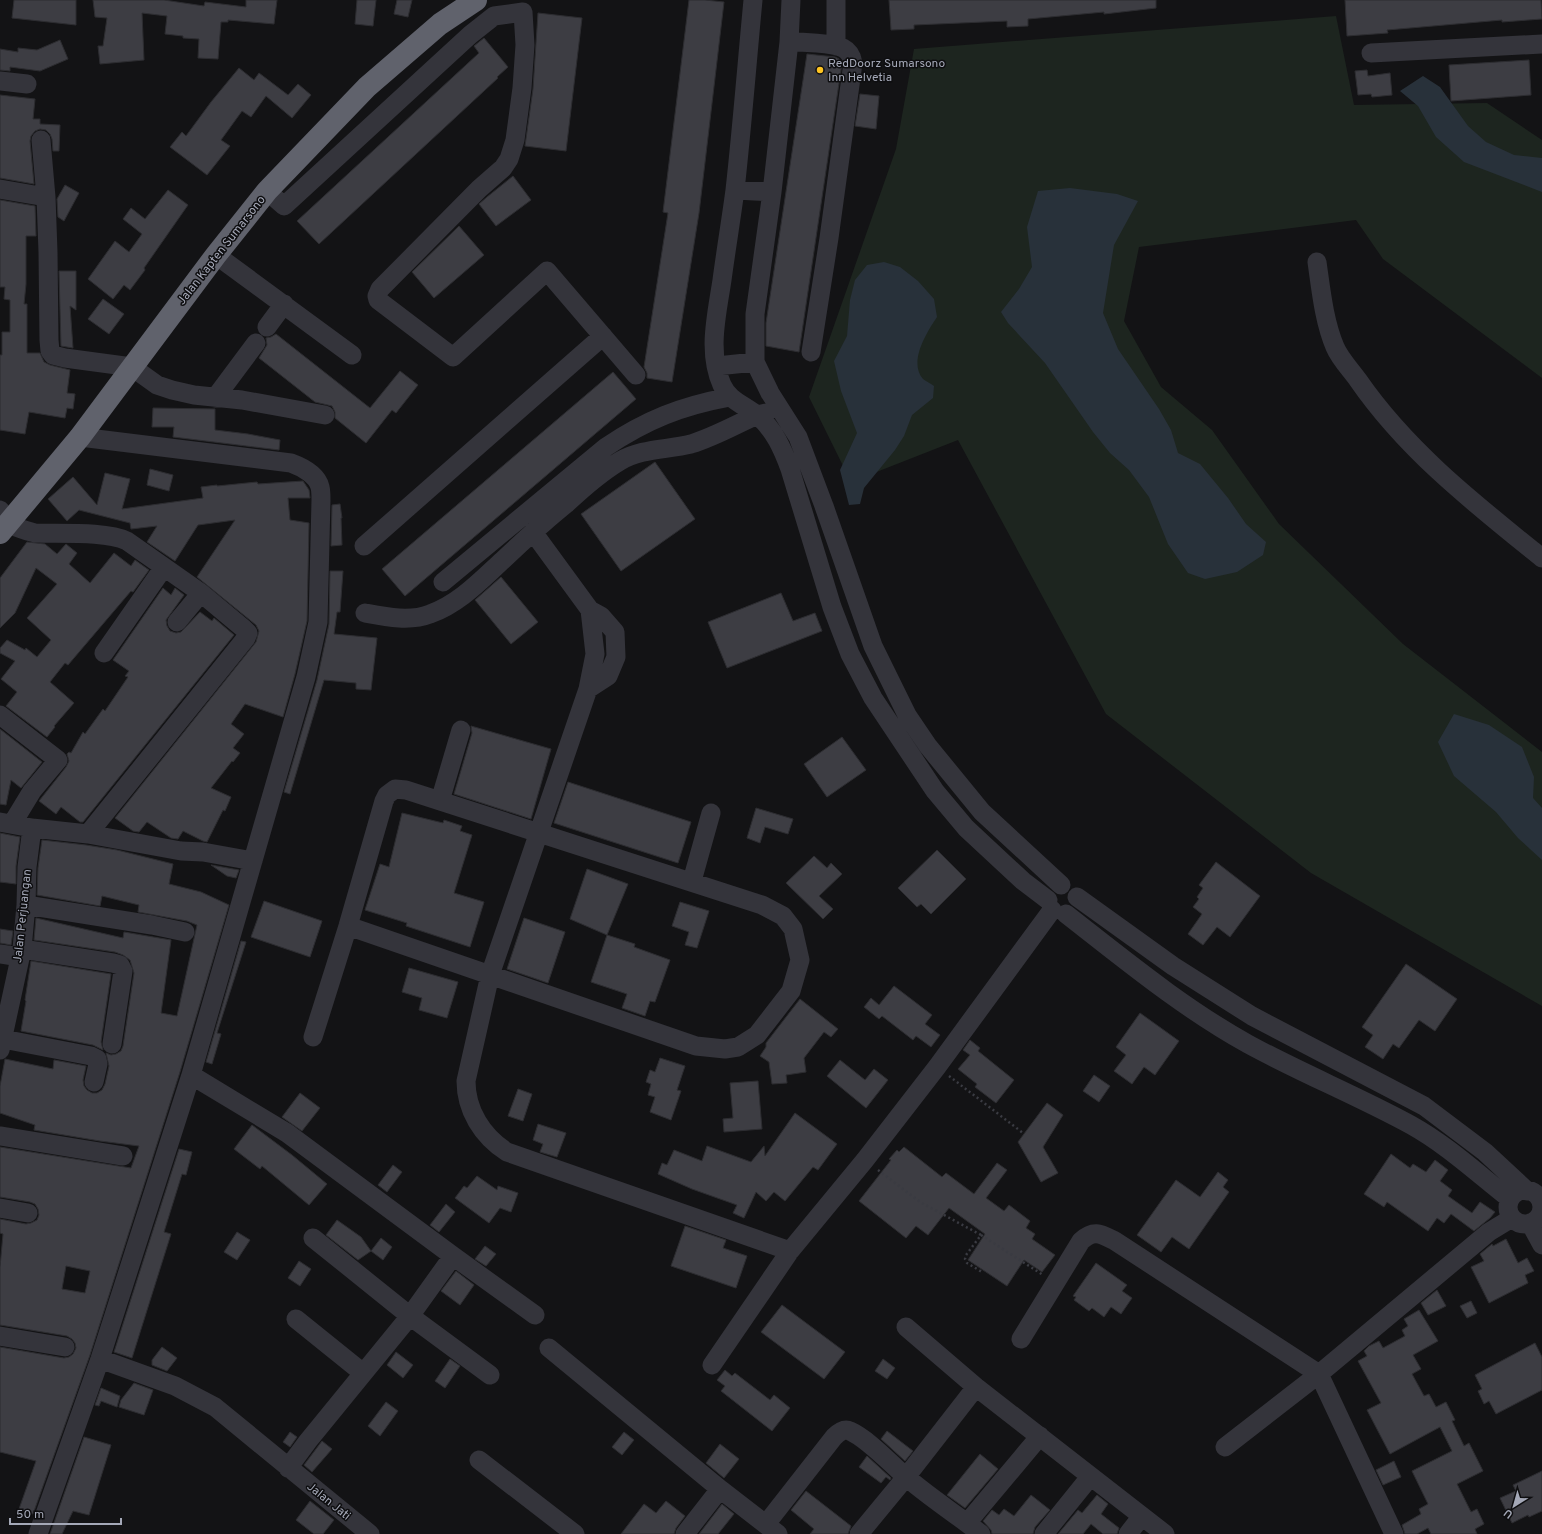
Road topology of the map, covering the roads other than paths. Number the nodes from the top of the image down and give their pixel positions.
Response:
1 (476, 0) edge
2 (753, 0) edge
3 (791, 0) edge
4 (836, 0) edge
5 (789, 42) junction
6 (1542, 44) edge
7 (836, 46) junction
8 (1371, 53) dead end
9 (0, 80) edge
10 (27, 84) dead end
11 (41, 140) dead end
12 (0, 189) edge
13 (735, 190) junction
14 (267, 191) junction
15 (772, 192) junction
16 (46, 197) junction
17 (216, 255) junction
18 (1317, 262) dead end
19 (284, 304) junction
20 (267, 327) dead end
21 (603, 336) junction
22 (256, 343) dead end
23 (811, 352) dead end
24 (352, 355) dead end
25 (754, 362) junction
26 (717, 366) junction
27 (132, 367) junction
28 (636, 375) dead end
29 (730, 397) junction
30 (215, 398) junction
31 (781, 410) junction
32 (325, 414) dead end
33 (757, 415) junction
34 (80, 437) junction
35 (3, 522) edge
36 (533, 532) junction
37 (364, 546) dead end
38 (1542, 558) edge
39 (164, 566) junction
40 (443, 582) dead end
41 (201, 593) junction
42 (365, 613) dead end
43 (177, 622) dead end
44 (104, 653) dead end
45 (0, 715) edge
46 (461, 730) dead end
47 (440, 801) junction
48 (711, 813) dead end
49 (6, 823) edge
50 (32, 828) junction
51 (539, 833) junction
52 (88, 834) junction
53 (253, 861) junction
54 (692, 882) junction
55 (1061, 885) junction
56 (1077, 897) junction
57 (26, 905) junction
58 (1055, 908) junction
59 (348, 926) junction
60 (185, 932) dead end
61 (21, 953) junction
62 (0, 954) edge
63 (490, 975) junction
64 (6, 997) edge
65 (312, 1037) dead end
66 (112, 1044) dead end
67 (1, 1045) edge
68 (191, 1075) junction
69 (94, 1082) dead end
70 (0, 1136) edge
71 (123, 1156) dead end
72 (1533, 1203) edge
73 (0, 1208) edge
74 (28, 1213) dead end
75 (313, 1238) dead end
76 (1542, 1245) edge
77 (790, 1251) junction
78 (453, 1256) junction
79 (535, 1314) dead end
80 (410, 1316) junction
81 (296, 1319) dead end
82 (906, 1327) dead end
83 (0, 1336) edge
84 (1021, 1339) dead end
85 (65, 1346) dead end
86 (549, 1348) dead end
87 (100, 1359) junction
88 (712, 1365) dead end
89 (363, 1373) junction
90 (1319, 1374) junction
91 (490, 1375) dead end
92 (976, 1387) junction
93 (1040, 1436) junction
94 (1225, 1447) dead end
95 (479, 1460) dead end
96 (288, 1468) junction
97 (906, 1477) junction
98 (1090, 1477) junction
99 (720, 1490) junction
100 (1142, 1516) junction
101 (974, 1528) edge
102 (772, 1529) edge
103 (38, 1534) edge
104 (370, 1534) edge
105 (575, 1534) edge
106 (685, 1534) edge
107 (859, 1534) edge
108 (1044, 1534) edge
109 (1128, 1534) edge
110 (1165, 1534) edge
111 (1394, 1534) edge

1 - 14 highway, Jalan Kapten Sumarsono
2 - 13 street
3 - 5 street
4 - 7 street
5 - 7 street
5 - 15 street
6 - 8 street
7 - 23 street
9 - 10 street
11 - 16 street
12 - 16 street
13 - 15 street
13 - 26 street
14 - 17 highway, Jalan Kapten Sumarsono
14 - 21 street
15 - 25 street
16 - 27 street
17 - 19 street
17 - 27 highway, Jalan Kapten Sumarsono
18 - 38 street
19 - 20 street
19 - 24 street
21 - 28 street
21 - 37 street
22 - 30 street
25 - 26 street
25 - 31 street
26 - 29 street
27 - 30 street
27 - 34 highway, Jalan Kapten Sumarsono
29 - 33 street
29 - 40 street
30 - 32 street
31 - 33 street
31 - 55 street
33 - 36 street
33 - 58 street
34 - 35 highway, Jalan Kapten Sumarsono
34 - 53 street
35 - 39 street
36 - 42 street
36 - 51 street
39 - 41 street
39 - 44 street
41 - 43 street
41 - 52 street
45 - 49 street
46 - 47 street
47 - 51 street
47 - 59 street
48 - 54 street
49 - 50 street
50 - 52 street
50 - 57 street, Jalan Perjuangan
51 - 54 street
51 - 63 street
52 - 53 street
53 - 68 street
54 - 63 street
55 - 56 street
55 - 58 street
56 - 58 street
56 - 72 street
57 - 60 street
57 - 61 street, Jalan Perjuangan
58 - 72 street
58 - 77 street
59 - 63 street
59 - 65 street
61 - 62 street
61 - 64 street, Jalan Perjuangan
61 - 66 street
63 - 77 street
64 - 67 street, Jalan Perjuangan
67 - 69 street
68 - 78 street
68 - 87 street
70 - 71 street
72 - 76 street
72 - 90 street
73 - 74 street
75 - 80 street
77 - 88 street
78 - 79 street
78 - 80 street
80 - 89 street
80 - 91 street
81 - 89 street
82 - 92 street
83 - 85 street
84 - 90 street
86 - 99 street
87 - 96 street, Jalan Jati
87 - 103 street
89 - 96 street
90 - 94 street
90 - 111 street
92 - 93 street
92 - 97 street
93 - 98 street
93 - 101 street
95 - 105 street
96 - 104 street, Jalan Jati
97 - 101 street
97 - 102 street
97 - 107 street
98 - 100 street
98 - 108 street
99 - 102 street
99 - 106 street
100 - 109 street
100 - 110 street

